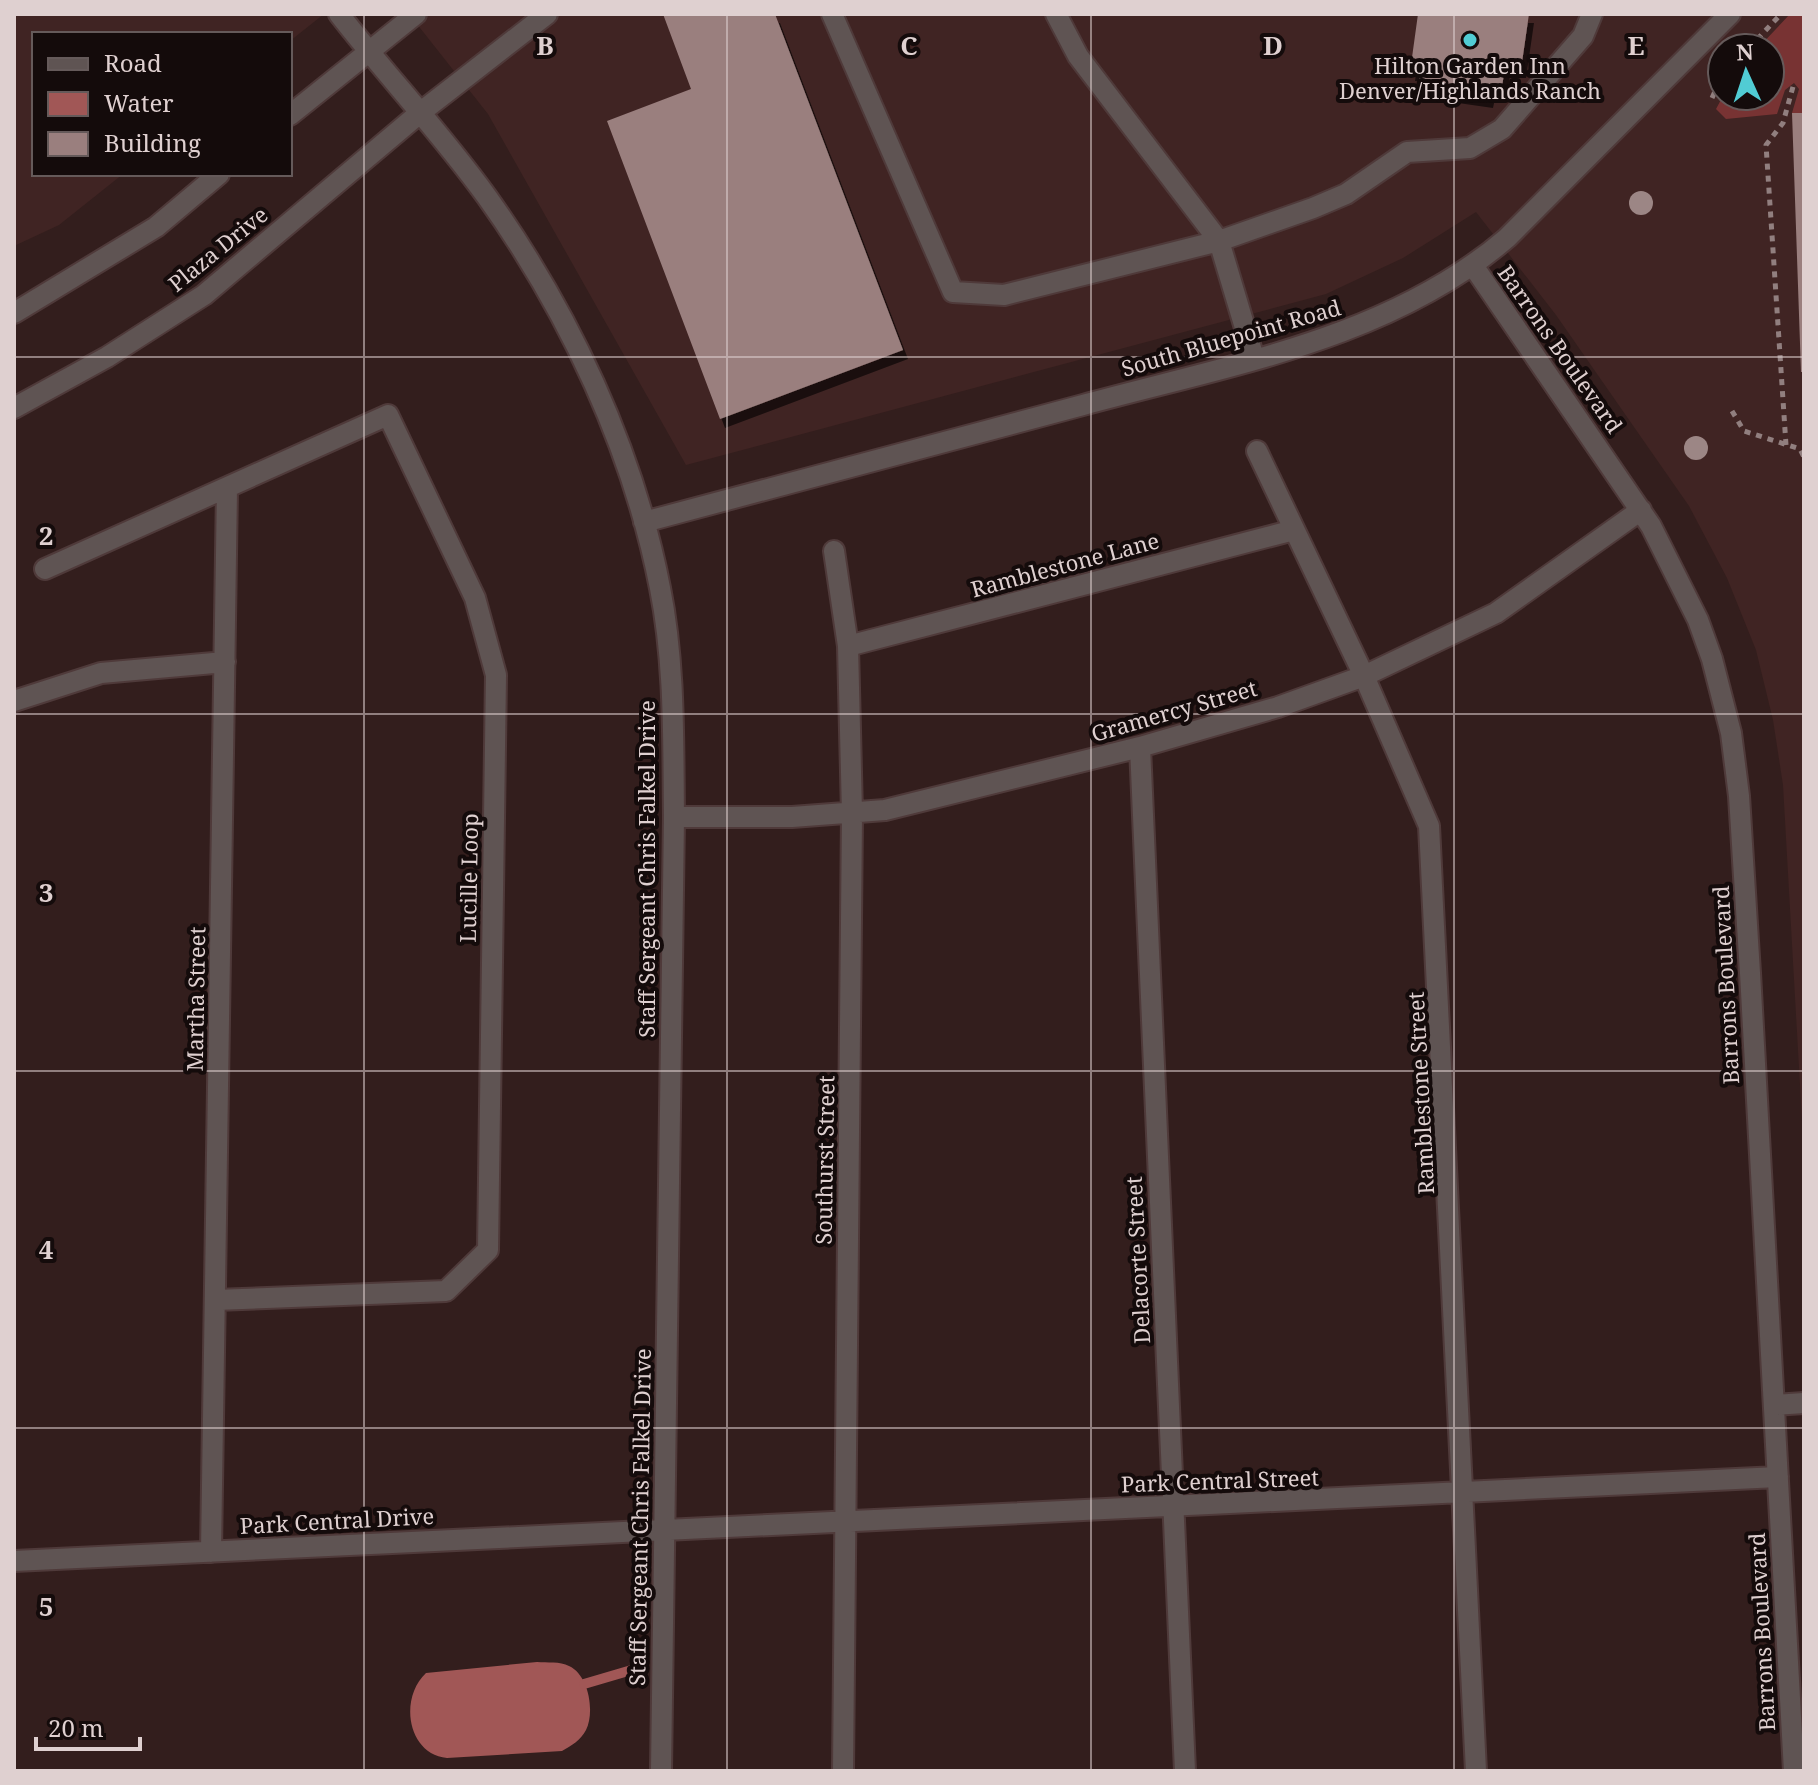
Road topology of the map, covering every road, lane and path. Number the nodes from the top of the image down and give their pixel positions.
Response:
1 (339, 14) edge
2 (416, 14) edge
3 (547, 14) edge
4 (832, 14) edge
5 (1056, 14) edge
6 (1592, 14) edge
7 (1730, 14) edge
8 (1781, 14) edge
9 (1764, 32) edge
10 (367, 50) junction
11 (1794, 83) dead end
12 (421, 112) junction
13 (292, 113) edge
14 (217, 176) edge
15 (1219, 241) junction
16 (1474, 267) junction
17 (14, 313) edge
18 (1254, 358) junction
19 (14, 408) edge
20 (1732, 411) dead end
21 (1786, 445) junction
22 (1257, 451) dead end
23 (1804, 457) edge
24 (227, 488) junction
25 (1641, 510) junction
26 (644, 522) junction
27 (1294, 530) junction
28 (834, 551) dead end
29 (45, 569) dead end
30 (848, 646) junction
31 (225, 662) junction
32 (1364, 676) junction
33 (14, 701) edge
34 (1140, 747) junction
35 (852, 814) junction
36 (674, 817) junction
37 (215, 1300) junction
38 (1804, 1403) edge
39 (1774, 1405) junction
40 (1778, 1477) junction
41 (1464, 1495) junction
42 (1173, 1506) junction
43 (845, 1521) junction
44 (663, 1529) junction
45 (211, 1552) junction
46 (14, 1561) edge
47 (1798, 1738) edge
48 (661, 1771) edge
49 (843, 1771) edge
50 (1185, 1771) edge
51 (1476, 1771) edge
52 (1794, 1771) edge

1 - 10 street, Staff Sergeant Chris Falkel Drive
2 - 10 street
3 - 12 street, Plaza Drive
4 - 15 street
5 - 15 street
6 - 15 street
7 - 16 street, South Bluepoint Road
8 - 9 path
10 - 12 street, Staff Sergeant Chris Falkel Drive
10 - 13 street
11 - 21 path
12 - 19 street, Plaza Drive
12 - 26 street, Staff Sergeant Chris Falkel Drive
14 - 17 street
15 - 18 street
16 - 18 street, South Bluepoint Road
16 - 25 street, Barrons Boulevard
18 - 26 street, South Bluepoint Road
20 - 21 path
21 - 23 path
22 - 27 street, Ramblestone Street
24 - 29 street, Lucille Loop
24 - 31 street
24 - 37 street, Lucille Loop
25 - 32 street, Gramercy Street
25 - 39 street, Barrons Boulevard
26 - 36 street, Staff Sergeant Chris Falkel Drive
27 - 30 street, Ramblestone Lane
27 - 32 street, Ramblestone Street
28 - 30 street, Southurst Street
30 - 35 street, Southurst Street
31 - 33 street
31 - 37 street, Martha Street
32 - 34 street, Gramercy Street
32 - 41 street, Ramblestone Street
34 - 35 street, Gramercy Street
34 - 42 street, Delacorte Street
35 - 36 street, Gramercy Street
35 - 43 street, Southurst Street
36 - 44 street, Staff Sergeant Chris Falkel Drive
37 - 45 street, Martha Street
38 - 39 street
39 - 40 street, Barrons Boulevard
40 - 41 street, Park Central Street
40 - 47 street, Barrons Boulevard
41 - 42 street, Park Central Street
41 - 51 street, Ramblestone Street
42 - 43 street, Park Central Street
42 - 50 street, Delacorte Street
43 - 44 street, Park Central Street
43 - 49 street, Southurst Street
44 - 45 street, Park Central Drive
44 - 48 street, Staff Sergeant Chris Falkel Drive
45 - 46 street, Park Central Drive
47 - 52 street, Barrons Boulevard

